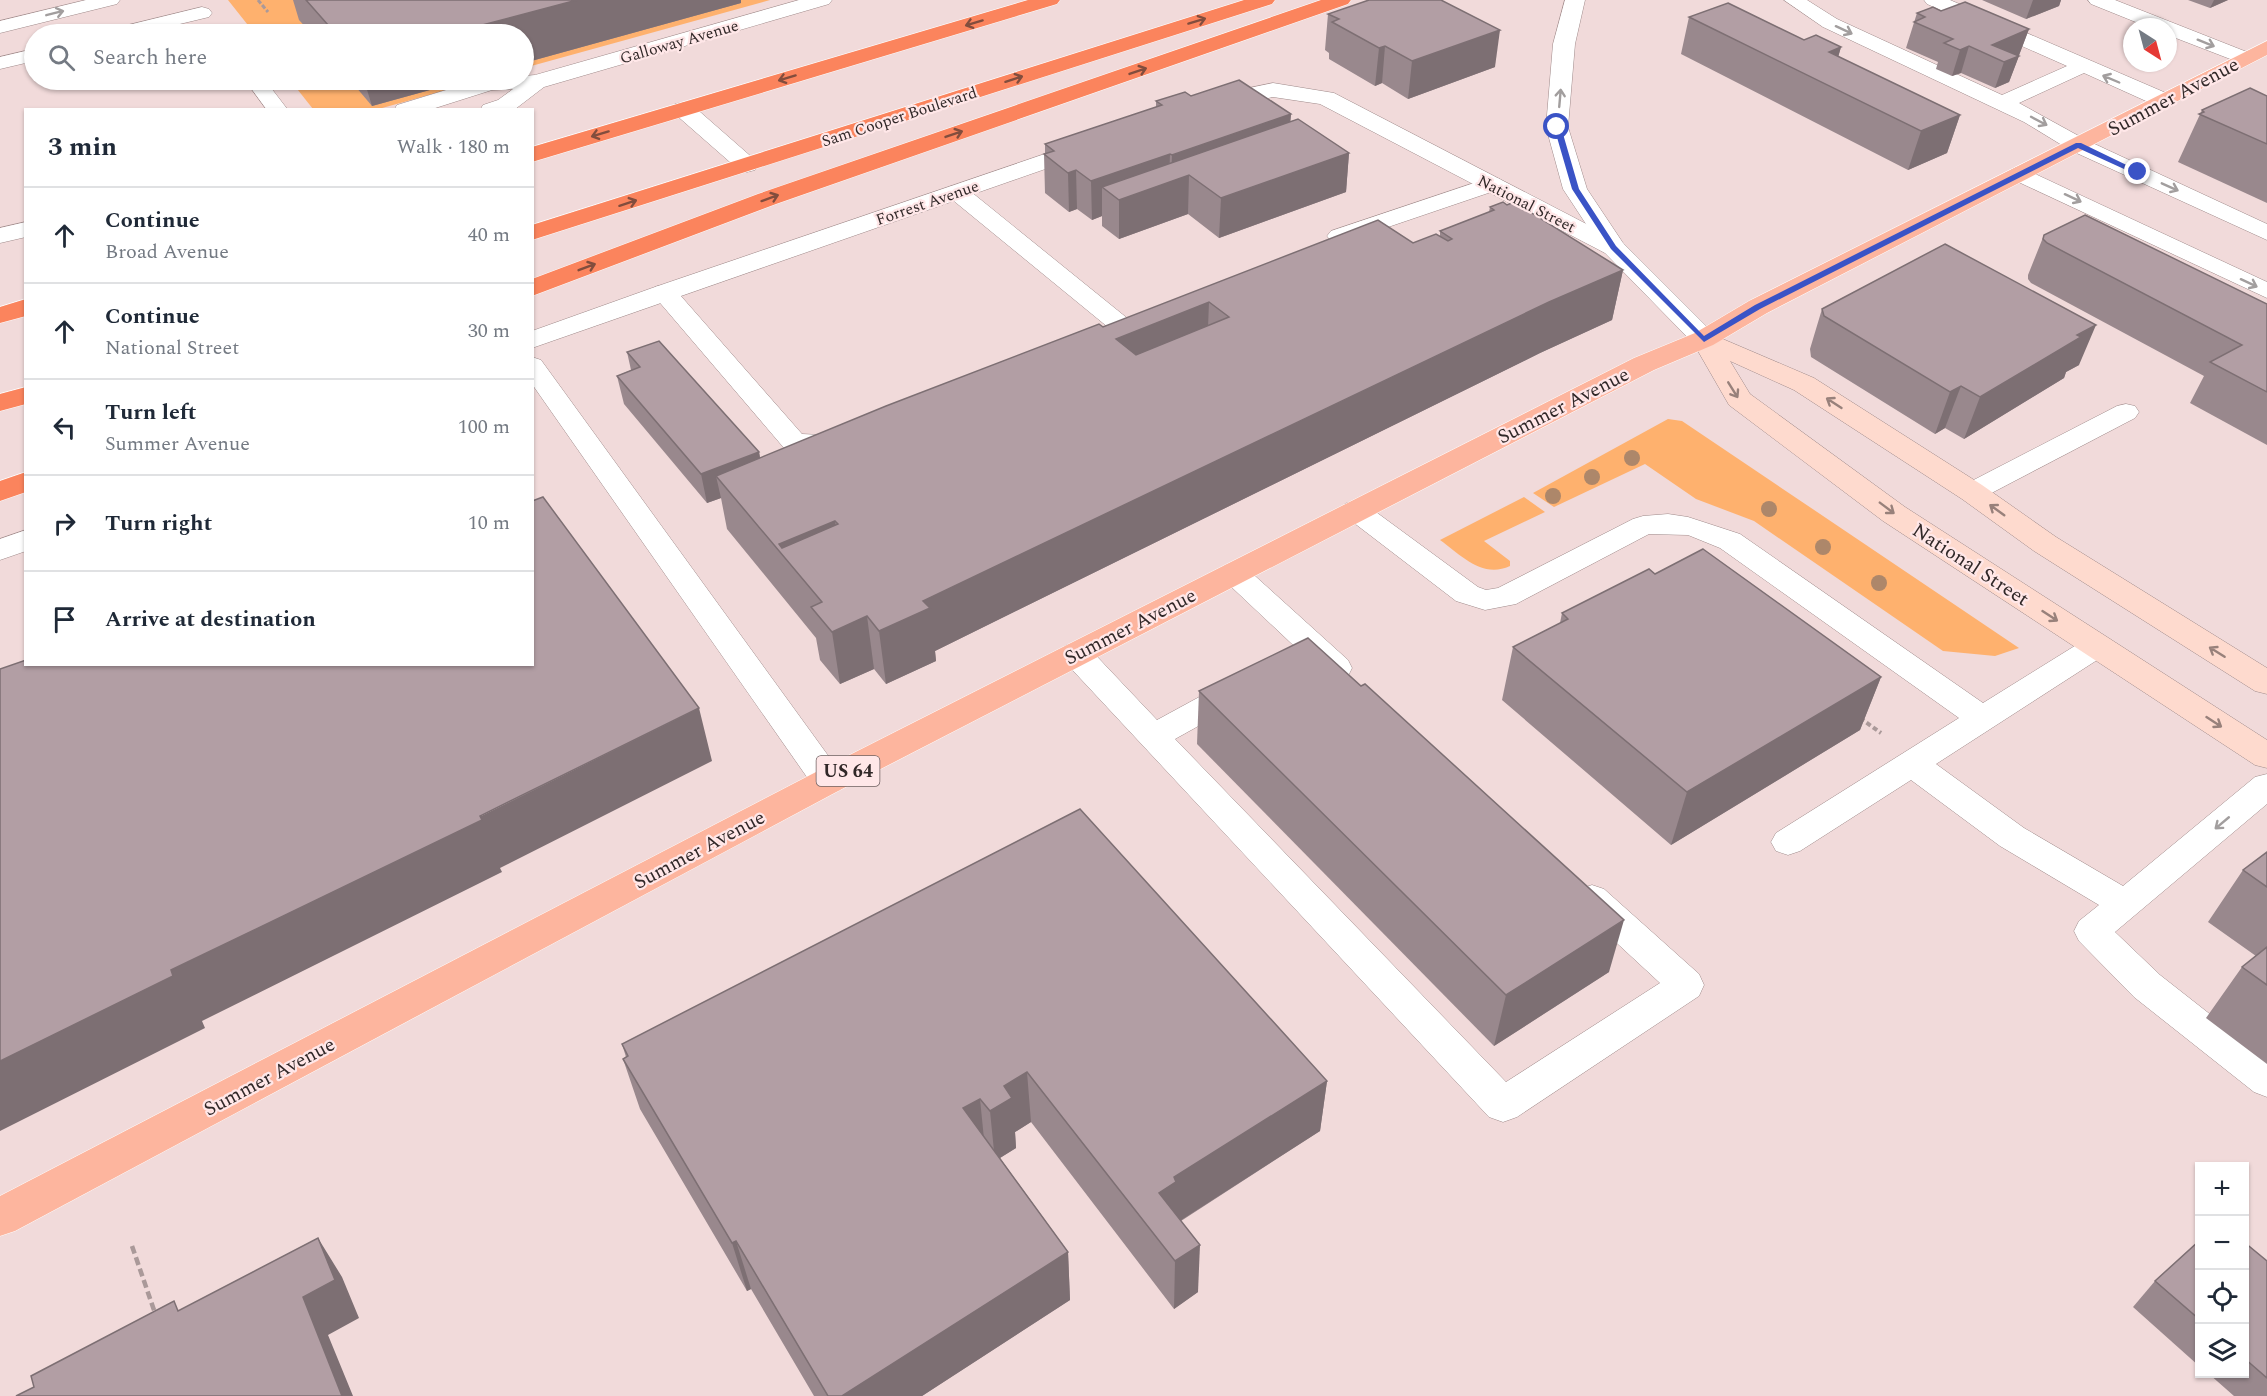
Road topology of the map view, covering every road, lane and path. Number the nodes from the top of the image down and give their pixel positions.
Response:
1 (110, 0) edge
2 (258, 0) edge
3 (822, 0) edge
4 (1050, 0) edge
5 (1265, 0) edge
6 (1341, 0) edge
7 (1575, 0) edge
8 (1794, 0) edge
9 (1934, 0) edge
10 (2098, 0) edge
11 (268, 12) dead end
12 (202, 13) edge
13 (2144, 18) edge
14 (156, 24) edge
15 (0, 27) edge
16 (2177, 30) edge
17 (2258, 55) edge
18 (24, 57) edge
19 (0, 63) edge
20 (2083, 66) junction
21 (536, 82) edge
22 (263, 90) edge
23 (468, 90) edge
24 (526, 90) edge
25 (2165, 101) junction
26 (2002, 104) junction
27 (276, 108) edge
28 (411, 108) edge
29 (497, 108) edge
30 (683, 109) junction
31 (1191, 110) edge
32 (1102, 141) edge
33 (2078, 145) junction
34 (534, 154) edge
35 (747, 165) junction
36 (2020, 174) junction
37 (1492, 184) junction
38 (957, 192) junction
39 (24, 230) edge
40 (534, 232) edge
41 (2267, 233) edge
42 (0, 236) edge
43 (1316, 245) edge
44 (1614, 248) junction
45 (534, 287) edge
46 (2267, 291) edge
47 (664, 292) junction
48 (24, 308) edge
49 (0, 315) edge
50 (1118, 323) edge
51 (534, 339) edge
52 (1704, 339) junction
53 (534, 368) edge
54 (24, 396) edge
55 (0, 403) edge
56 (2126, 412) dead end
57 (856, 430) edge
58 (24, 483) edge
59 (0, 492) edge
60 (1972, 492) junction
61 (1355, 510) junction
62 (24, 541) edge
63 (0, 550) edge
64 (1234, 573) junction
65 (2097, 646) junction
66 (1315, 647) junction
67 (1076, 654) junction
68 (2262, 674) edge
69 (1357, 685) edge
70 (1853, 712) edge
71 (1983, 718) junction
72 (1881, 733) dead end
73 (1154, 736) junction
74 (2267, 756) edge
75 (1913, 764) junction
76 (828, 782) junction
77 (2267, 786) edge
78 (1788, 842) dead end
79 (1573, 882) edge
80 (2125, 903) junction
81 (2267, 1081) edge
82 (0, 1217) edge
83 (132, 1246) dead end
84 (158, 1324) edge

15 -> 1 lane
2 - 11 path
3 - 21 street, Galloway Avenue
4 -> 30 highway
35 -> 5 highway, Sam Cooper Boulevard
45 -> 6 highway
44 -> 7 street
8 -> 26 lane
9 - 20 lane
10 - 13 lane
12 - 14 lane
16 -> 17 lane
17 - 25 main road, Summer Avenue / US 64
18 - 19 lane
25 -> 20 lane
20 - 26 lane
22 - 27 lane
23 - 28 street, Galloway Avenue
24 - 29 street, Galloway Avenue
25 - 33 main road, Summer Avenue / US 64
26 -> 33 lane
30 -> 34 highway
30 - 35 lane
31 - 37 street, National Street
32 - 38 street, Forrest Avenue
33 - 36 main road, Summer Avenue / US 64
33 -> 41 lane
40 -> 35 highway, Sam Cooper Boulevard
36 -> 46 lane
36 - 52 main road, Summer Avenue / US 64
37 - 43 lane
37 - 44 street, National Street
38 - 47 street, Forrest Avenue
38 - 50 lane
39 - 42 street
44 - 52 street, National Street
47 - 51 street, Forrest Avenue
47 - 57 lane
48 - 49 highway
60 -> 52 main road, National Street
52 - 61 main road, Summer Avenue / US 64
52 -> 65 main road, National Street
53 - 76 lane
54 - 55 highway
56 - 60 lane
58 - 59 highway
68 -> 60 main road, National Street
61 - 64 main road, Summer Avenue / US 64
61 - 71 lane
62 - 63 street
64 - 66 lane
64 - 67 main road, Summer Avenue / US 64
65 - 71 lane
65 -> 74 main road, National Street
66 - 69 lane
66 - 73 lane
67 - 73 lane
67 - 76 main road, Summer Avenue / US 64
70 - 72 path
71 - 75 lane
73 - 79 lane
75 - 78 lane
75 - 80 lane
76 - 82 main road, Summer Avenue / US 64
77 -> 80 lane
80 - 81 lane
83 - 84 path

